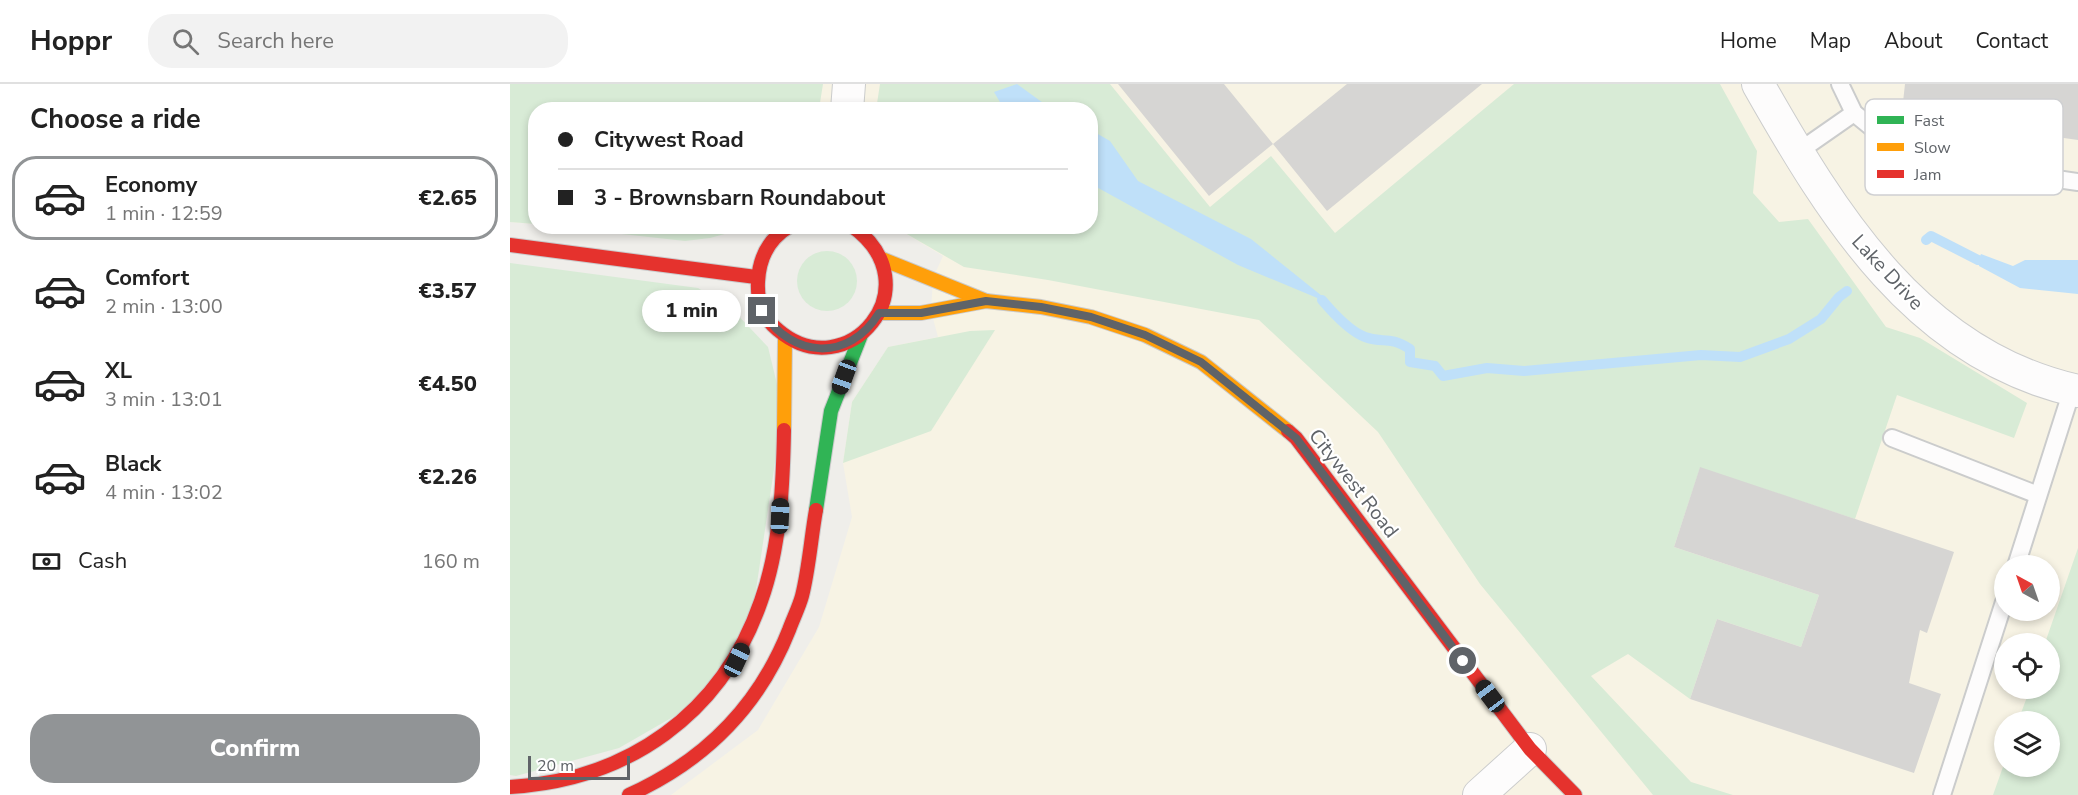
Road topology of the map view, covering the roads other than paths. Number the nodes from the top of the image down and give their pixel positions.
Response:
1 (849, 84) edge
2 (1758, 84) edge
3 (1840, 84) edge
4 (848, 102) edge
5 (1854, 113) junction
6 (1865, 122) edge
7 (1798, 152) junction
8 (2063, 180) edge
9 (2078, 182) edge
10 (780, 234) edge
11 (863, 234) edge
12 (510, 245) edge
13 (882, 259) junction
14 (756, 277) junction
15 (986, 301) junction
16 (879, 313) junction
17 (861, 335) junction
18 (785, 338) junction
19 (2075, 391) edge
20 (1892, 438) dead end
21 (2038, 495) junction
22 (2019, 555) edge
23 (1998, 621) edge
24 (1530, 749) junction
25 (510, 787) edge
26 (629, 795) edge
27 (1479, 795) edge
28 (1575, 795) edge
29 (1942, 795) edge

1 - 4 street
2 - 7 street, Lake Drive
3 - 5 lane
5 - 6 lane
5 - 7 lane
7 - 19 street, Lake Drive
8 - 9 lane
10 - 14 main road
11 - 13 main road
12 - 14 main road
13 - 15 main road, Citywest Road
13 - 16 main road
14 - 18 main road
15 - 16 main road, Citywest Road
15 - 24 main road, Citywest Road
16 - 17 main road
17 - 18 main road
17 - 26 main road
18 - 25 main road
19 - 21 lane
20 - 21 lane
21 - 22 lane
23 - 29 lane
24 - 27 street
24 - 28 main road, Citywest Road

